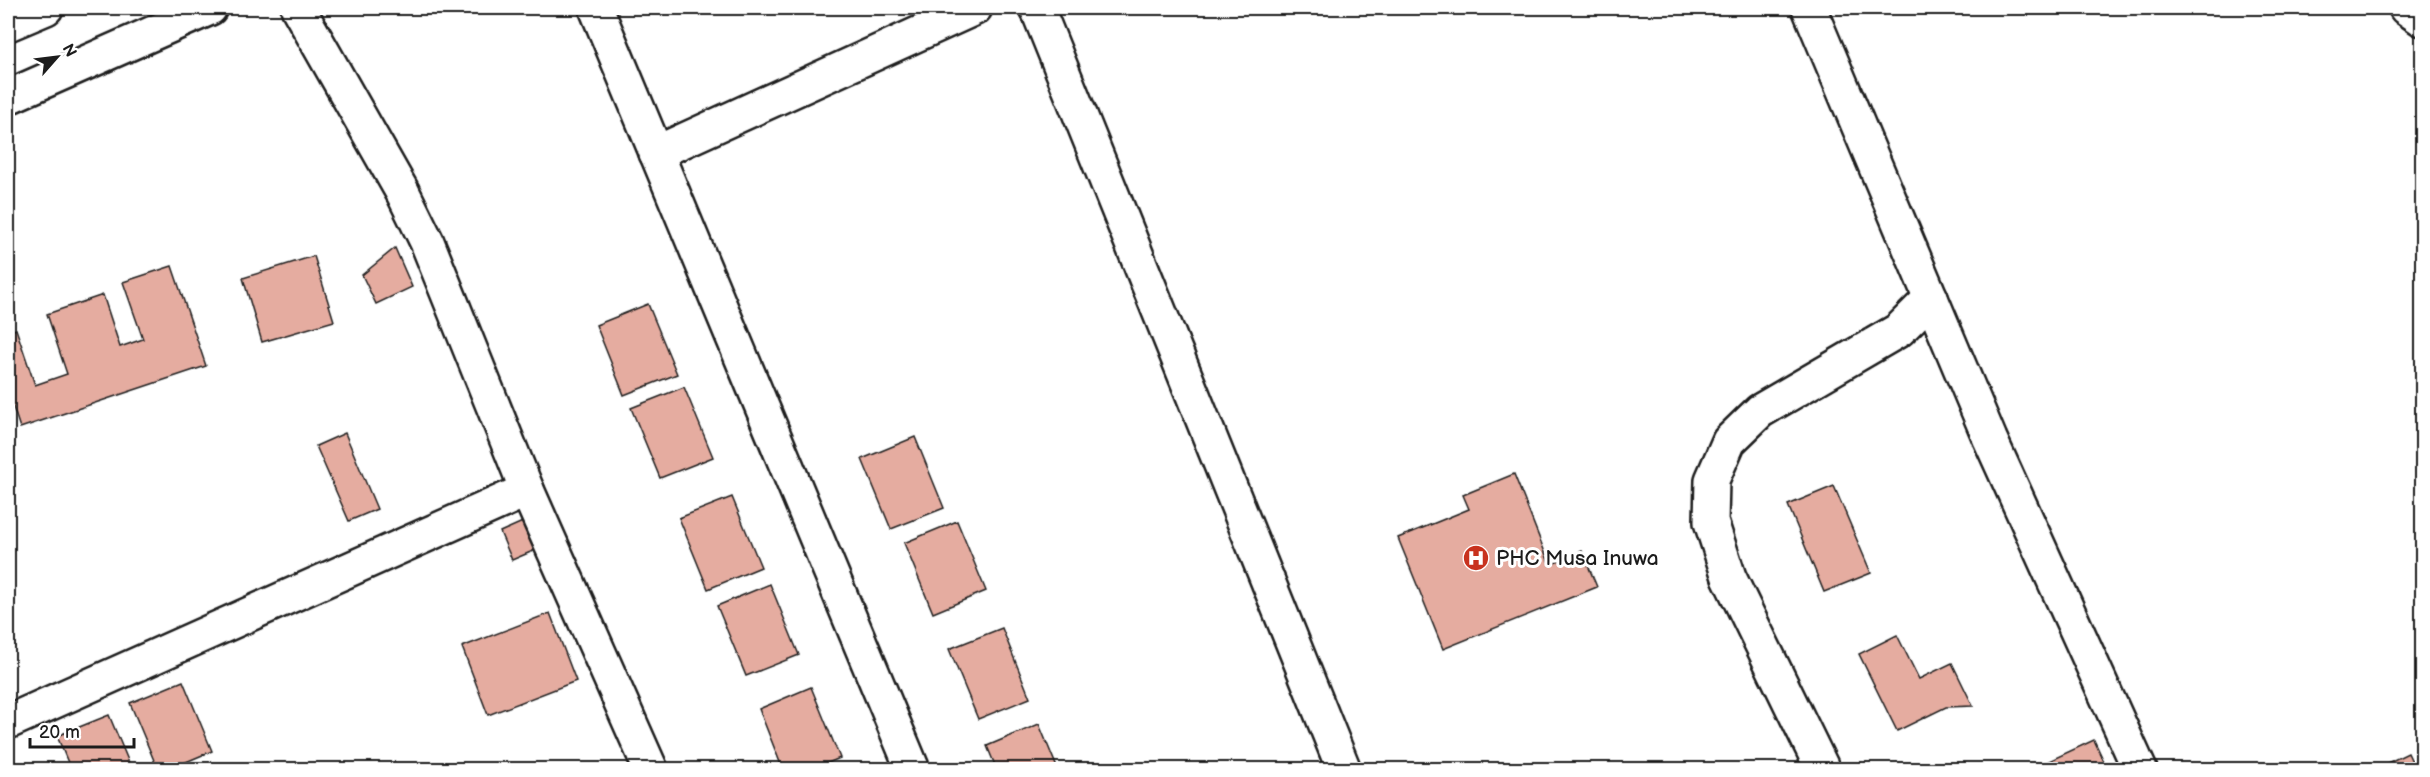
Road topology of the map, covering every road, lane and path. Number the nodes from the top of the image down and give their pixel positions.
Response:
1 (46, 8) edge
2 (210, 8) edge
3 (298, 8) edge
4 (596, 8) edge
5 (975, 8) edge
6 (1037, 8) edge
7 (1809, 8) edge
8 (2406, 8) edge
9 (2422, 20) edge
10 (8, 24) edge
11 (8, 97) edge
12 (656, 153) junction
13 (1931, 298) junction
14 (527, 490) junction
15 (8, 722) edge
16 (651, 770) edge
17 (913, 770) edge
18 (1344, 770) edge
19 (1823, 770) edge
20 (2140, 770) edge

1 - 10 street
2 - 11 street
3 - 14 street
4 - 12 street
5 - 12 street
6 - 18 street
7 - 13 street
8 - 9 street
12 - 17 street
13 - 19 street
13 - 20 street
14 - 15 street
14 - 16 street

